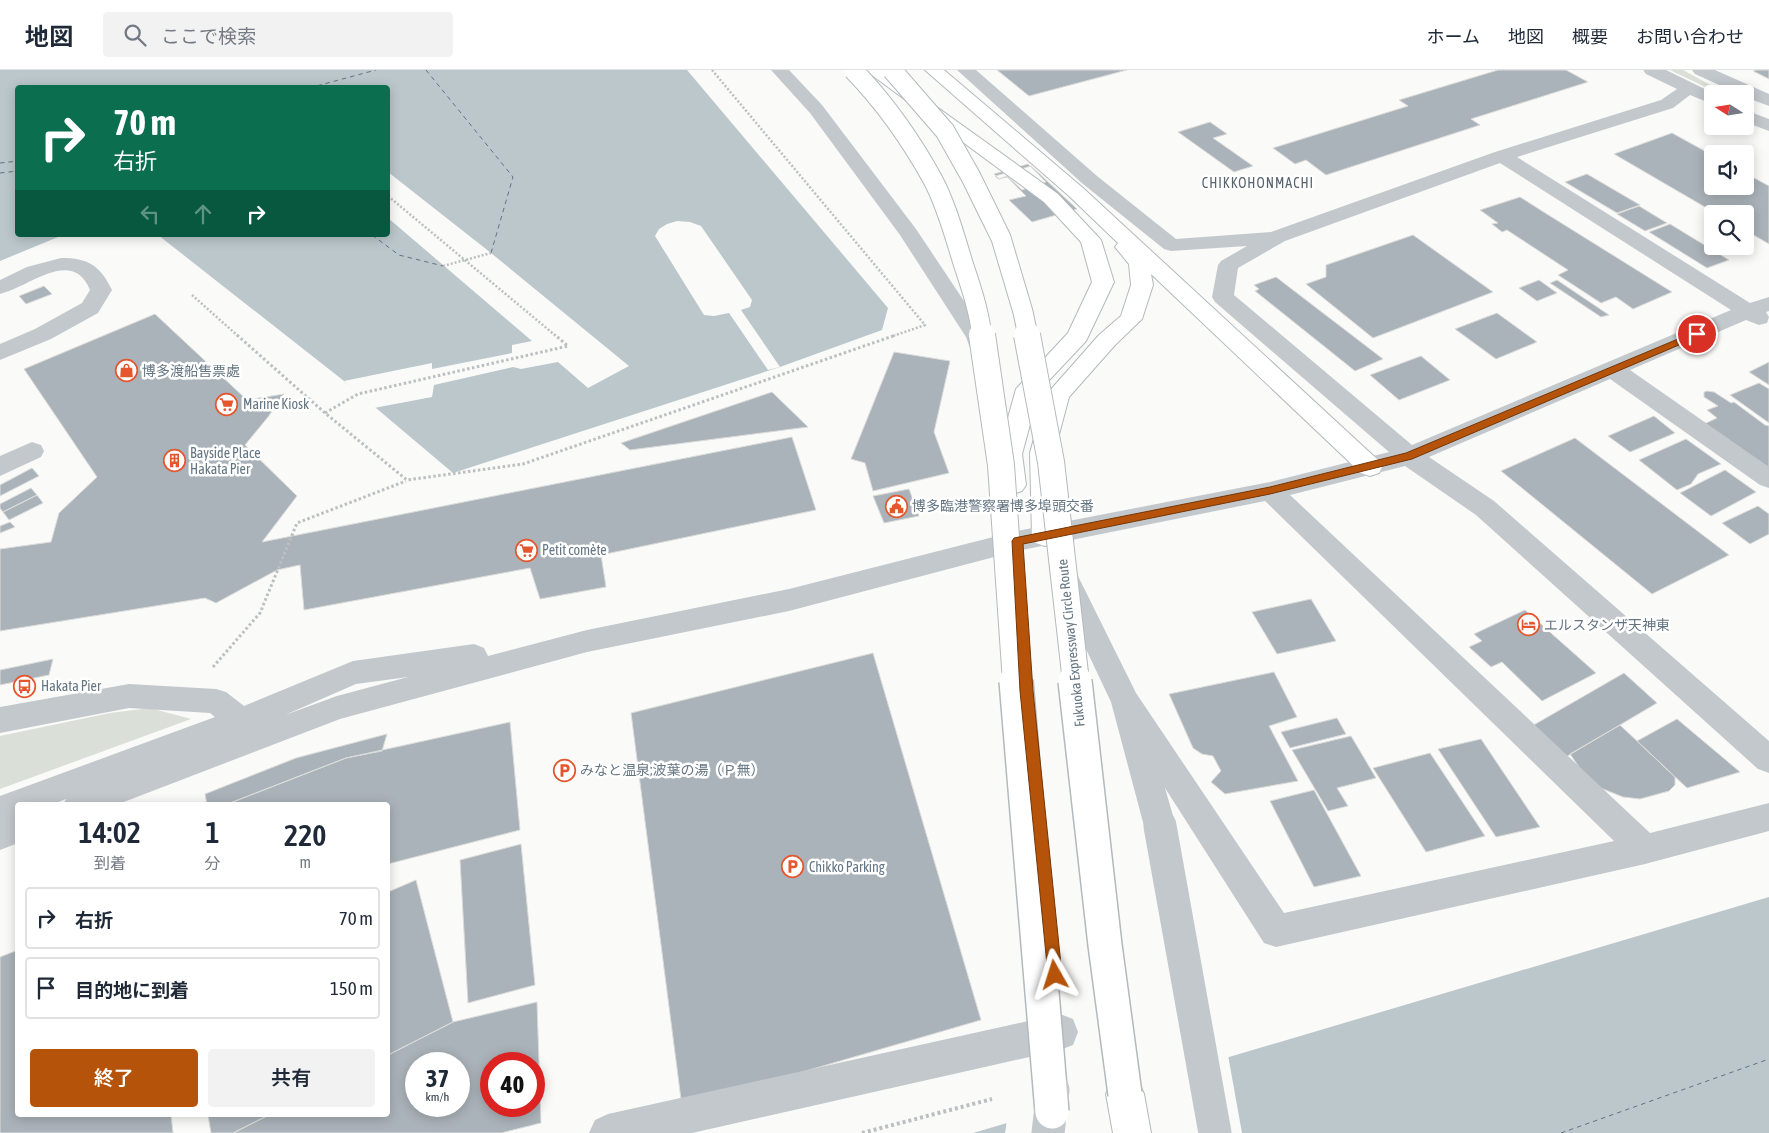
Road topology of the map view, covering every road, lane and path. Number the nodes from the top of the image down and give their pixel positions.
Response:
1 (712, 70) edge
2 (780, 70) edge
3 (853, 70) edge
4 (874, 70) edge
5 (892, 70) edge
6 (934, 70) edge
7 (966, 70) edge
8 (1652, 70) edge
9 (1701, 70) edge
10 (1689, 88) junction
11 (1704, 95) edge
12 (1769, 101) edge
13 (1754, 119) edge
14 (1769, 126) edge
15 (1502, 156) junction
16 (1076, 192) junction
17 (390, 198) edge
18 (1278, 237) junction
19 (491, 253) dead end
20 (465, 261) junction
21 (443, 266) dead end
22 (0, 288) edge
23 (192, 295) dead end
24 (1759, 307) edge
25 (1769, 324) edge
26 (0, 353) edge
27 (1612, 369) junction
28 (325, 413) junction
29 (32, 451) dead end
30 (1408, 456) junction
31 (0, 467) edge
32 (1370, 467) junction
33 (1769, 479) edge
34 (407, 480) junction
35 (1270, 490) junction
36 (1031, 538) junction
37 (587, 641) junction
38 (186, 699) junction
39 (1126, 702) junction
40 (0, 720) edge
41 (241, 720) junction
42 (1769, 760) edge
43 (21, 802) edge
44 (87, 802) edge
45 (15, 804) edge
46 (0, 810) edge
47 (1769, 817) edge
48 (15, 829) edge
49 (0, 835) edge
50 (1645, 849) junction
51 (1060, 1032) junction
52 (992, 1099) dead end
53 (1052, 1126) edge
54 (608, 1133) edge
55 (862, 1133) edge
56 (1132, 1133) edge
57 (1215, 1133) edge

1 - 34 path
2 - 36 street
3 - 53 highway, bridge
4 - 36 highway, bridge
5 - 56 highway, Fukuoka Expressway Circle Route, bridge
6 - 16 highway
7 - 18 street
8 - 10 street
9 - 12 street
10 - 11 street
10 - 15 street
13 - 14 street
15 - 18 street
15 - 24 street
16 - 32 highway
16 - 36 highway, bridge
17 - 20 path
18 - 30 street
19 - 20 path
20 - 21 path
20 - 28 path
22 - 26 street
23 - 28 path
24 - 25 street
24 - 27 street
27 - 30 street
27 - 33 street
28 - 34 path
29 - 31 street
30 - 32 street
30 - 42 street
32 - 35 street
34 - 38 path
35 - 36 street
35 - 50 street
36 - 37 street
36 - 39 street
36 - 51 street
37 - 41 street
37 - 44 street
38 - 40 street
38 - 41 street
39 - 50 street
39 - 57 street, bridge
41 - 43 street
45 - 46 street
47 - 50 street
48 - 49 street
51 - 53 street, bridge
51 - 54 street
52 - 55 path

